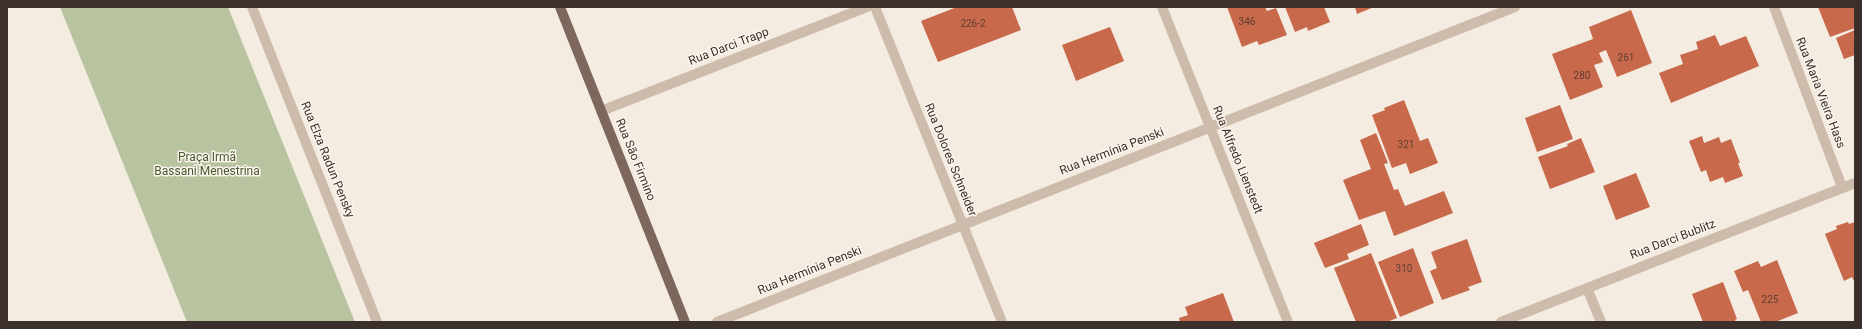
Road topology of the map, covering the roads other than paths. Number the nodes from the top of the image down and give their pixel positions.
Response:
1 (252, 7) edge
2 (560, 7) edge
3 (867, 7) edge
4 (875, 7) edge
5 (1162, 7) edge
6 (1515, 7) edge
7 (1774, 7) edge
8 (601, 111) junction
9 (1210, 128) junction
10 (1855, 182) edge
11 (1842, 187) junction
12 (963, 225) junction
13 (1587, 288) junction
14 (377, 322) edge
15 (685, 322) edge
16 (717, 322) edge
17 (1002, 322) edge
18 (1288, 322) edge
19 (1501, 322) edge
20 (1601, 322) edge

1 - 14 street, Rua Elza Radun Pensky
2 - 8 main road, Rua São Firmino
3 - 8 street, Rua Darci Trapp
4 - 12 street, Rua Dolores Schneider
5 - 9 street, Rua Alfredo Lienstedt
6 - 9 street, Rua Hermínia Penski
7 - 11 street, Rua Maria Vieira Hass
8 - 15 main road, Rua São Firmino
9 - 12 street, Rua Hermínia Penski
9 - 18 street, Rua Alfredo Lienstedt
10 - 11 street, Rua Darci Bublitz
11 - 13 street, Rua Darci Bublitz
12 - 16 street, Rua Hermínia Penski
12 - 17 street, Rua Dolores Schneider
13 - 19 street, Rua Darci Bublitz
13 - 20 street

